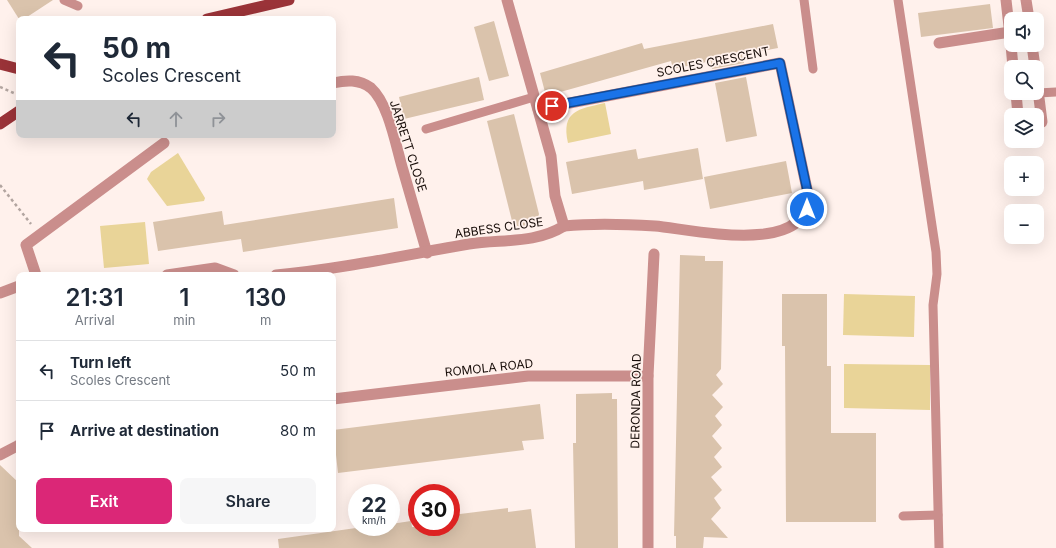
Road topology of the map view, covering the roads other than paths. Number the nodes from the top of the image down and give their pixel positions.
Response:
1 (64, 0) edge
2 (289, 0) edge
3 (507, 0) edge
4 (804, 0) edge
5 (898, 0) edge
6 (1006, 0) edge
7 (1026, 0) edge
8 (78, 6) dead end
9 (1008, 12) edge
10 (1028, 12) edge
11 (220, 16) edge
12 (1004, 33) edge
13 (939, 43) dead end
14 (0, 64) edge
15 (16, 68) edge
16 (813, 69) dead end
17 (336, 83) edge
18 (1044, 89) edge
19 (1056, 92) edge
20 (534, 97) junction
21 (538, 109) junction
22 (16, 114) edge
23 (0, 124) edge
24 (426, 129) dead end
25 (164, 143) dead end
26 (564, 226) junction
27 (427, 253) junction
28 (654, 254) dead end
29 (35, 272) edge
30 (188, 272) edge
31 (226, 272) edge
32 (305, 272) edge
33 (16, 287) edge
34 (0, 293) edge
35 (648, 376) junction
36 (336, 399) edge
37 (16, 447) edge
38 (0, 455) edge
39 (938, 515) junction
40 (903, 516) dead end
41 (648, 548) edge
42 (939, 548) edge

1 - 8 lane
2 - 11 main road
3 - 20 street, ABBESS CLOSE
4 - 16 lane
5 - 39 lane
6 - 9 street
7 - 10 street
12 - 13 street
14 - 15 main road
17 - 27 street, JARRETT CLOSE
18 - 19 lane
20 - 21 street, ABBESS CLOSE
20 - 24 lane
21 - 26 street, ABBESS CLOSE
21 - 26 street, SCOLES CRESCENT
22 - 23 main road
25 - 29 street
26 - 27 street, ABBESS CLOSE
27 - 32 street, ABBESS CLOSE
28 - 35 street, DERONDA ROAD
30 - 31 street
33 - 34 street
35 - 36 street, ROMOLA ROAD
35 - 41 street, DERONDA ROAD
37 - 38 street
39 - 40 lane
39 - 42 lane

